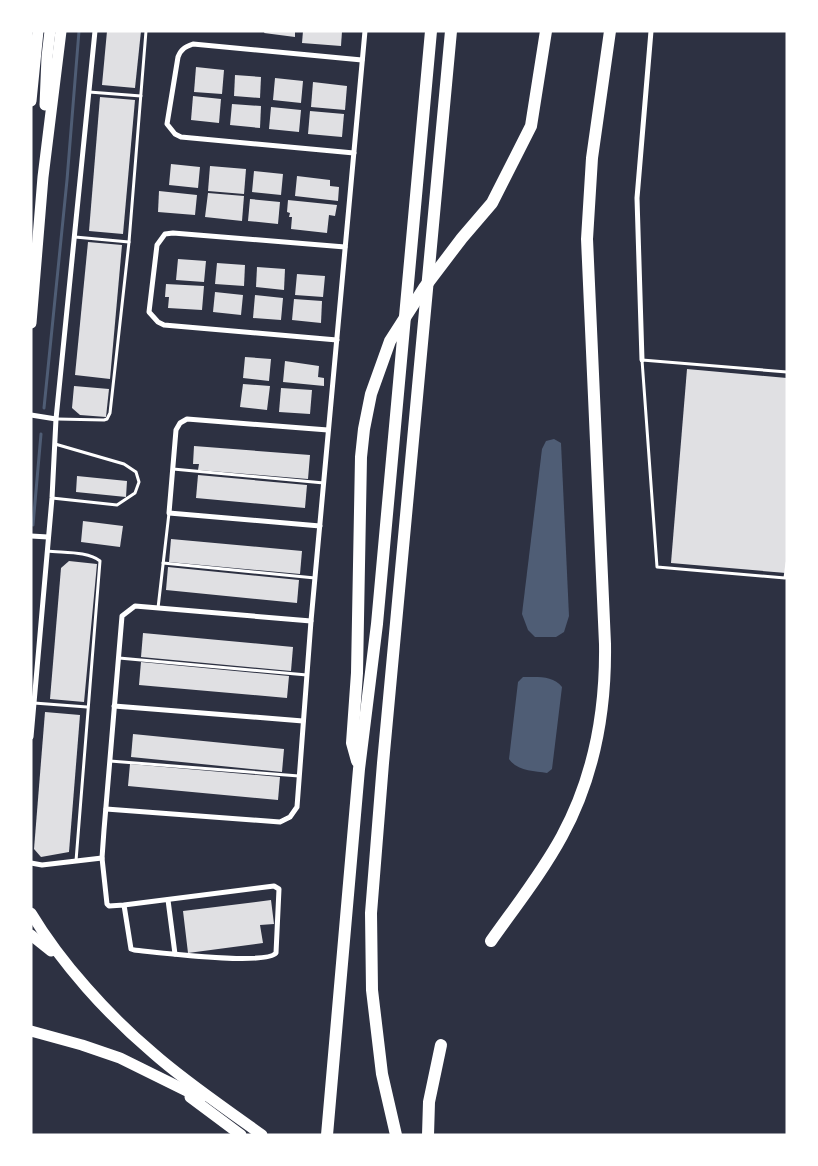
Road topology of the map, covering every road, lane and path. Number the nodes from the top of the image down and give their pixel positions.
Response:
1 (38, 31) edge
2 (50, 31) edge
3 (61, 31) edge
4 (95, 31) edge
5 (146, 31) edge
6 (365, 31) edge
7 (431, 31) edge
8 (451, 31) edge
9 (546, 31) edge
10 (610, 31) edge
11 (652, 31) edge
12 (362, 60) junction
13 (89, 92) junction
14 (141, 96) junction
15 (31, 101) edge
16 (354, 153) junction
17 (42, 177) junction
18 (75, 237) junction
19 (129, 242) junction
20 (345, 247) junction
21 (31, 323) edge
22 (337, 340) junction
23 (642, 360) junction
24 (787, 372) edge
25 (31, 415) edge
26 (56, 419) junction
27 (328, 430) junction
28 (55, 444) junction
29 (173, 469) junction
30 (324, 483) junction
31 (52, 498) junction
32 (169, 513) junction
33 (320, 526) junction
34 (31, 536) edge
35 (48, 537) junction
36 (47, 551) junction
37 (163, 563) junction
38 (787, 563) edge
39 (315, 578) junction
40 (158, 608) junction
41 (311, 621) junction
42 (118, 658) junction
43 (307, 675) junction
44 (34, 702) junction
45 (114, 706) junction
46 (87, 707) junction
47 (303, 721) junction
48 (31, 737) edge
49 (110, 760) junction
50 (359, 769) junction
51 (299, 776) junction
52 (106, 808) junction
53 (102, 858) junction
54 (76, 861) junction
55 (31, 862) edge
56 (168, 900) junction
57 (124, 905) junction
58 (31, 913) edge
59 (31, 935) edge
60 (491, 941) dead end
61 (175, 954) junction
62 (80, 981) junction
63 (31, 1031) edge
64 (441, 1046) dead end
65 (163, 1078) junction
66 (241, 1135) edge
67 (262, 1135) edge
68 (327, 1135) edge
69 (396, 1135) edge
70 (428, 1135) edge

1 - 15 highway
2 - 17 highway
3 - 17 highway
4 - 13 street
5 - 14 lane
6 - 12 street
7 - 50 highway
8 - 69 highway
9 - 50 highway
10 - 60 highway
11 - 23 street
12 - 16 street
12 - 16 street
13 - 14 lane
13 - 18 street
14 - 19 lane
16 - 20 street
17 - 21 highway
18 - 19 lane
18 - 26 street
19 - 26 lane
20 - 22 street
20 - 22 street
22 - 27 street
23 - 24 lane
23 - 38 lane
25 - 26 street
26 - 28 street
27 - 29 street
27 - 30 street
28 - 31 street
28 - 31 lane
29 - 30 lane
29 - 32 street
30 - 33 street
31 - 35 street
32 - 33 street
32 - 37 lane
33 - 39 street
34 - 35 street
35 - 36 street
36 - 44 street
36 - 46 lane
37 - 39 lane
37 - 40 lane
39 - 41 street
40 - 41 street
40 - 42 street
41 - 43 street
42 - 43 lane
42 - 45 street
43 - 47 street
44 - 46 lane
44 - 48 street
45 - 47 street
45 - 49 street
46 - 54 lane
47 - 51 street
49 - 51 lane
49 - 52 street
50 - 68 highway
51 - 52 street
52 - 53 street
53 - 54 street
53 - 57 street
54 - 55 street
56 - 57 street
56 - 61 street
56 - 61 street
57 - 61 street
58 - 62 highway
59 - 62 highway
62 - 67 highway
63 - 65 highway
64 - 70 highway
65 - 66 highway
65 - 67 highway

